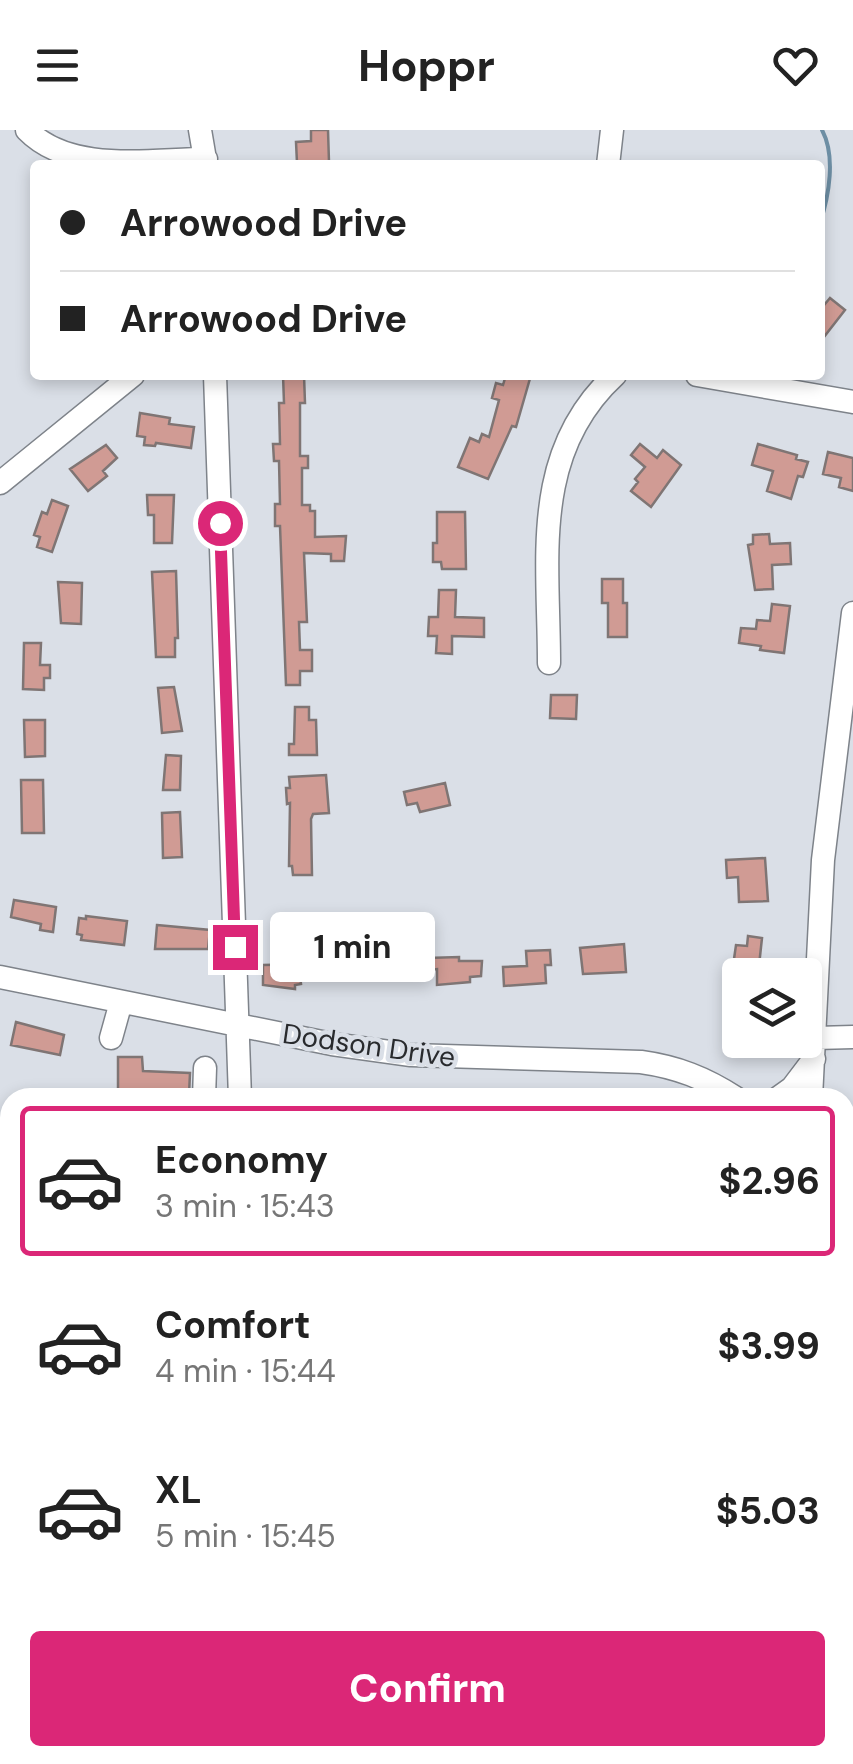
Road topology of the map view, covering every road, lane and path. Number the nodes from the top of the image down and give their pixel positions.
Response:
1 (27, 130) edge
2 (200, 130) edge
3 (612, 130) edge
4 (96, 160) edge
5 (206, 160) edge
6 (609, 160) edge
7 (127, 380) edge
8 (214, 380) edge
9 (610, 380) edge
10 (726, 380) edge
11 (853, 402) edge
12 (0, 483) edge
13 (853, 613) edge
14 (549, 663) dead end
15 (819, 958) edge
16 (0, 977) edge
17 (122, 1002) junction
18 (238, 1026) junction
19 (111, 1038) dead end
20 (853, 1038) edge
21 (822, 1046) edge
22 (809, 1058) edge
23 (814, 1058) edge
24 (222, 1067) junction
25 (210, 1088) edge
26 (234, 1088) edge
27 (720, 1088) edge
28 (792, 1088) edge
29 (813, 1088) edge

1 - 4 street
2 - 5 street
3 - 6 street
7 - 12 street
8 - 18 street
9 - 14 street
10 - 11 street
13 - 15 street
16 - 17 street, Dodson Drive
17 - 18 street, Dodson Drive
17 - 19 street
18 - 24 street
18 - 27 street, Dodson Drive
20 - 21 street
22 - 28 street
23 - 29 street
24 - 25 street
24 - 26 street

